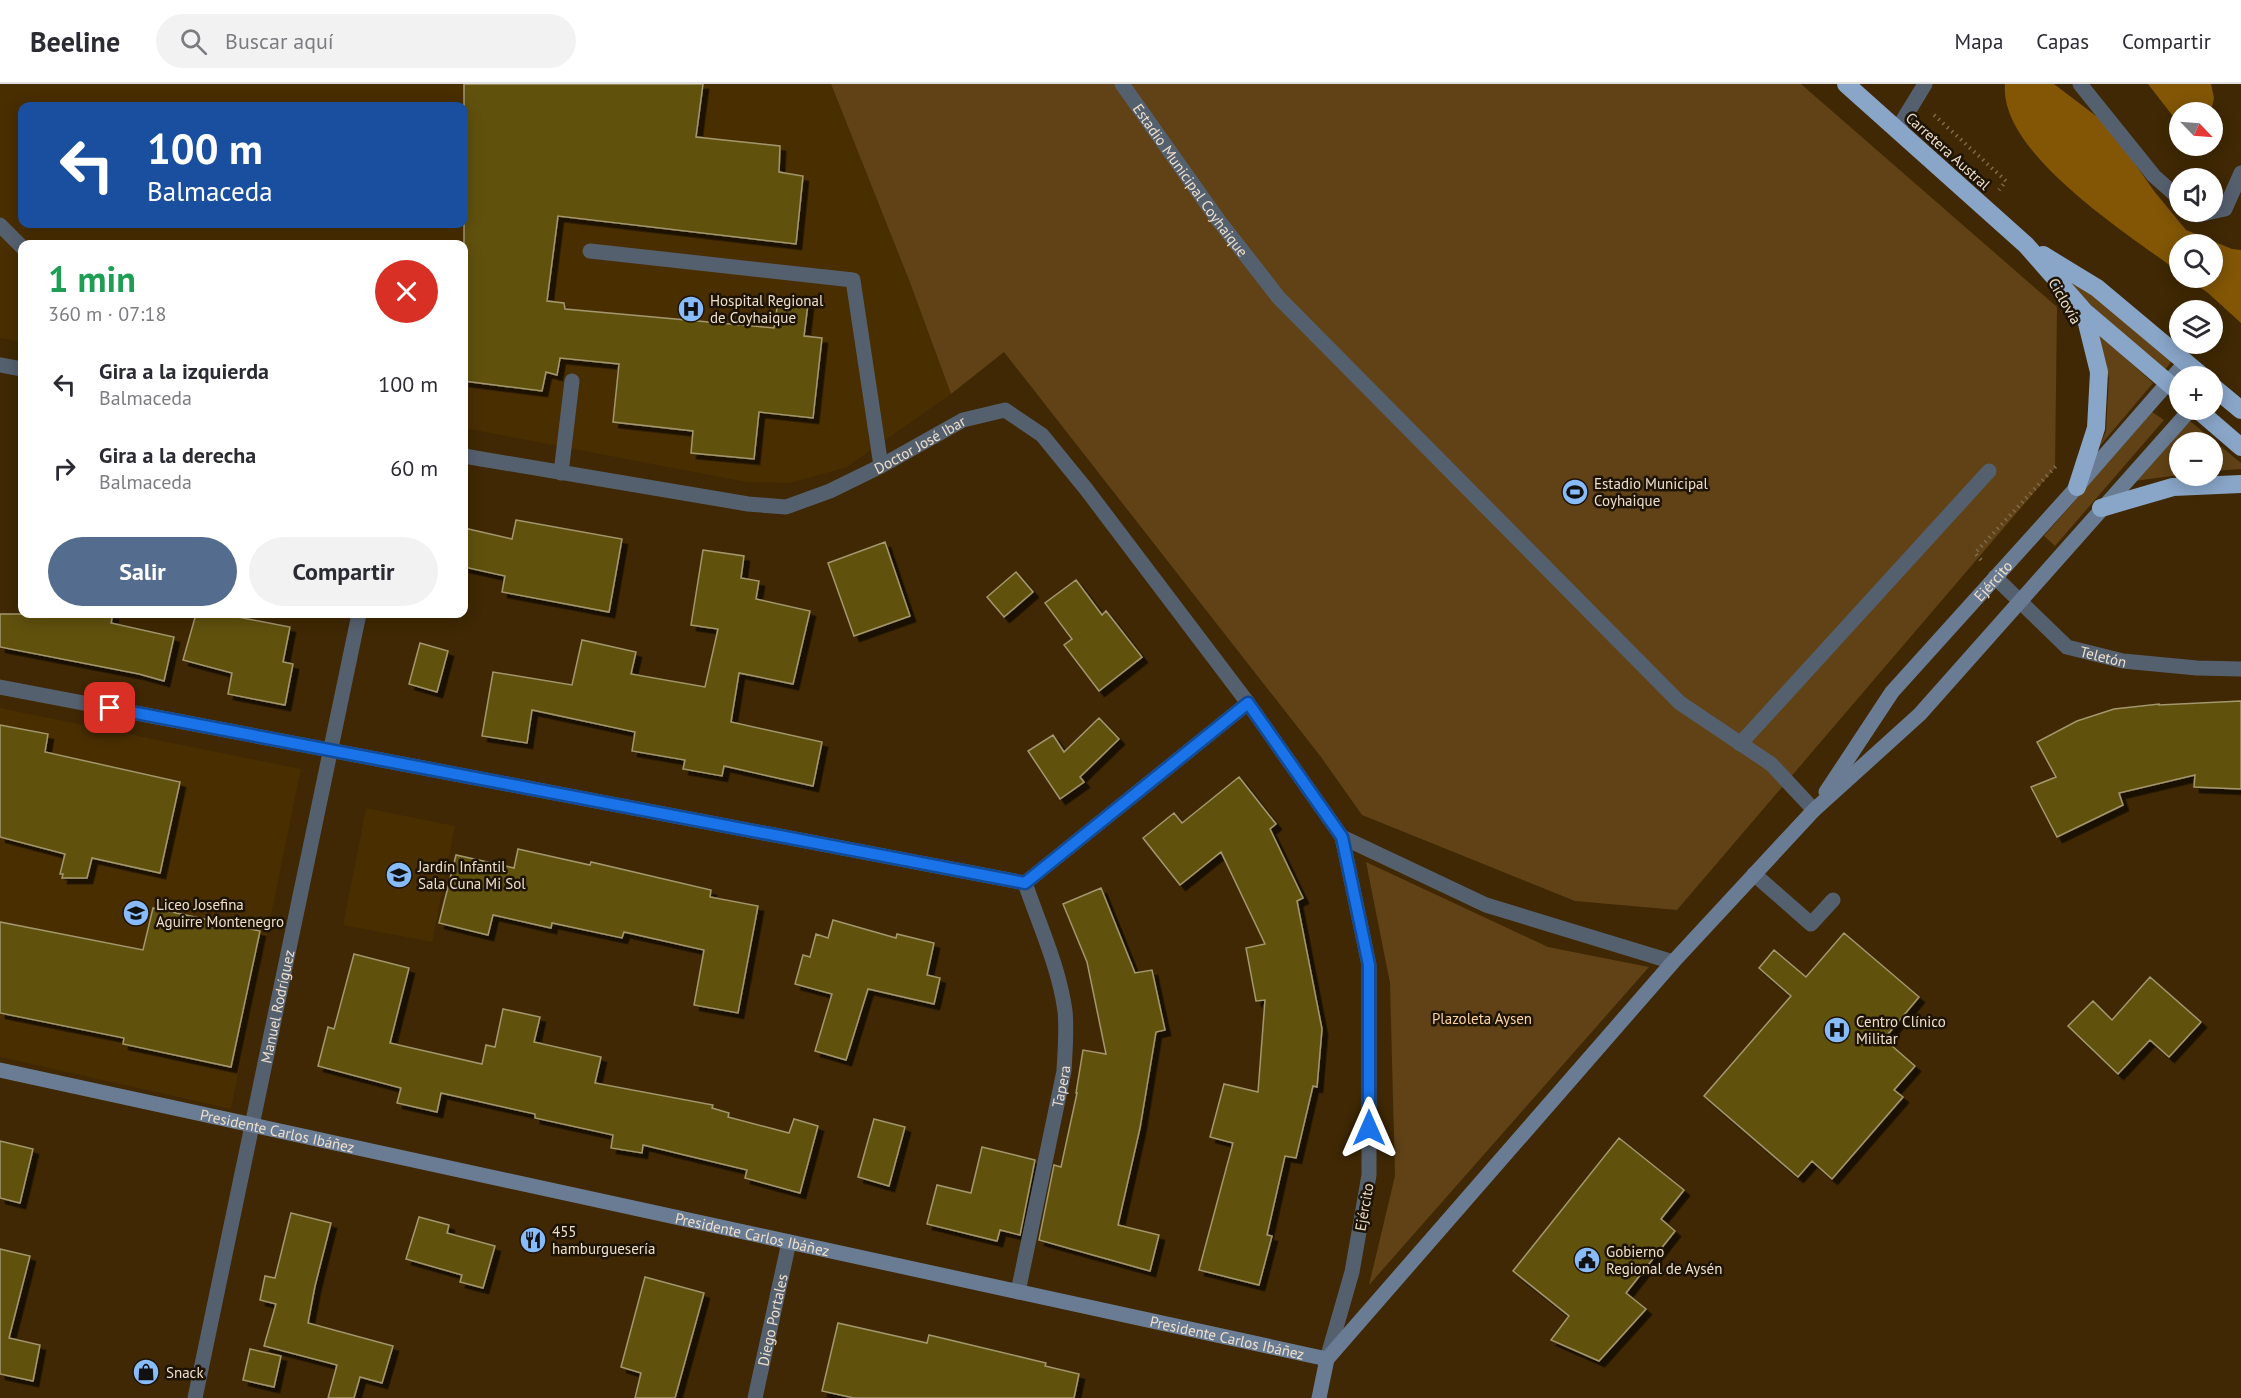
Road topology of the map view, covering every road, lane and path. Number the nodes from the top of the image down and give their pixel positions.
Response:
1 (1845, 84) edge
2 (1925, 84) edge
3 (2080, 84) edge
4 (1130, 87) edge
5 (1916, 99) junction
6 (1897, 130) junction
7 (2241, 173) edge
8 (2169, 189) edge
9 (1984, 208) junction
10 (2223, 209) edge
11 (0, 225) edge
12 (18, 242) edge
13 (2026, 245) junction
14 (590, 251) dead end
15 (2084, 311) junction
16 (2186, 362) junction
17 (0, 365) edge
18 (2184, 366) edge
19 (2191, 366) edge
20 (18, 368) edge
21 (572, 381) dead end
22 (2169, 385) edge
23 (2169, 392) edge
24 (2223, 395) edge
25 (2241, 410) edge
26 (2181, 420) edge
27 (2210, 420) edge
28 (2241, 447) edge
29 (468, 457) edge
30 (2060, 461) dead end
31 (881, 466) junction
32 (1989, 471) dead end
33 (561, 473) junction
34 (2241, 484) edge
35 (2077, 487) junction
36 (2101, 508) junction
37 (1995, 577) junction
38 (2020, 601) junction
39 (358, 618) edge
40 (2241, 669) edge
41 (0, 687) edge
42 (1248, 703) junction
43 (1740, 744) junction
44 (330, 750) junction
45 (1814, 810) junction
46 (1342, 837) junction
47 (1754, 874) junction
48 (1025, 883) junction
49 (1833, 900) dead end
50 (1673, 962) junction
51 (0, 1070) edge
52 (253, 1125) junction
53 (789, 1242) junction
54 (1018, 1292) junction
55 (1327, 1359) junction
56 (195, 1398) edge
57 (755, 1398) edge
58 (1319, 1398) edge

1 - 6 highway, Carretera Austral
2 - 5 street
3 - 8 street
4 - 43 street, Estadio Municipal Coyhaique
5 - 6 street
5 - 9 path
6 - 9 highway, Carretera Austral
7 - 10 street
9 - 13 highway, Carretera Austral
11 - 12 street
13 - 15 highway, Carretera Austral
13 - 16 highway, Carretera Austral
14 - 31 street
15 - 22 highway, Carretera Austral
15 - 35 highway
16 - 18 street, Ejército
16 - 19 highway, Carretera Austral
17 - 20 street
21 - 33 street
23 - 35 street, Ejército
24 - 25 highway
26 - 36 street, Ejército
27 - 28 highway
29 - 33 street, Doctor José Ibar
30 - 37 path
31 - 33 street, Doctor José Ibar
31 - 42 street, Doctor José Ibar
32 - 43 street
34 - 36 highway
35 - 37 street, Ejército
36 - 38 street, Ejército
37 - 38 street, Teletón
37 - 45 street, Ejército
38 - 40 street, Teletón
38 - 45 street, Ejército
39 - 44 street, Manuel Rodríguez
41 - 44 street
42 - 46 street, Ejército
42 - 48 street
43 - 45 street, Estadio Municipal Coyhaique
44 - 48 street
44 - 52 street, Manuel Rodríguez
45 - 47 street, Ejército
46 - 50 street, Ejército
46 - 55 street, Ejército
47 - 49 street
47 - 50 street, Ejército
48 - 54 street, Tapera
50 - 55 street, Ejército
51 - 52 street, Presidente Carlos Ibáñez
52 - 53 street, Presidente Carlos Ibáñez
52 - 56 street, Manuel Rodríguez
53 - 54 street, Presidente Carlos Ibáñez
53 - 57 street, Diego Portales
54 - 55 street, Presidente Carlos Ibáñez
55 - 58 street, Ejército

